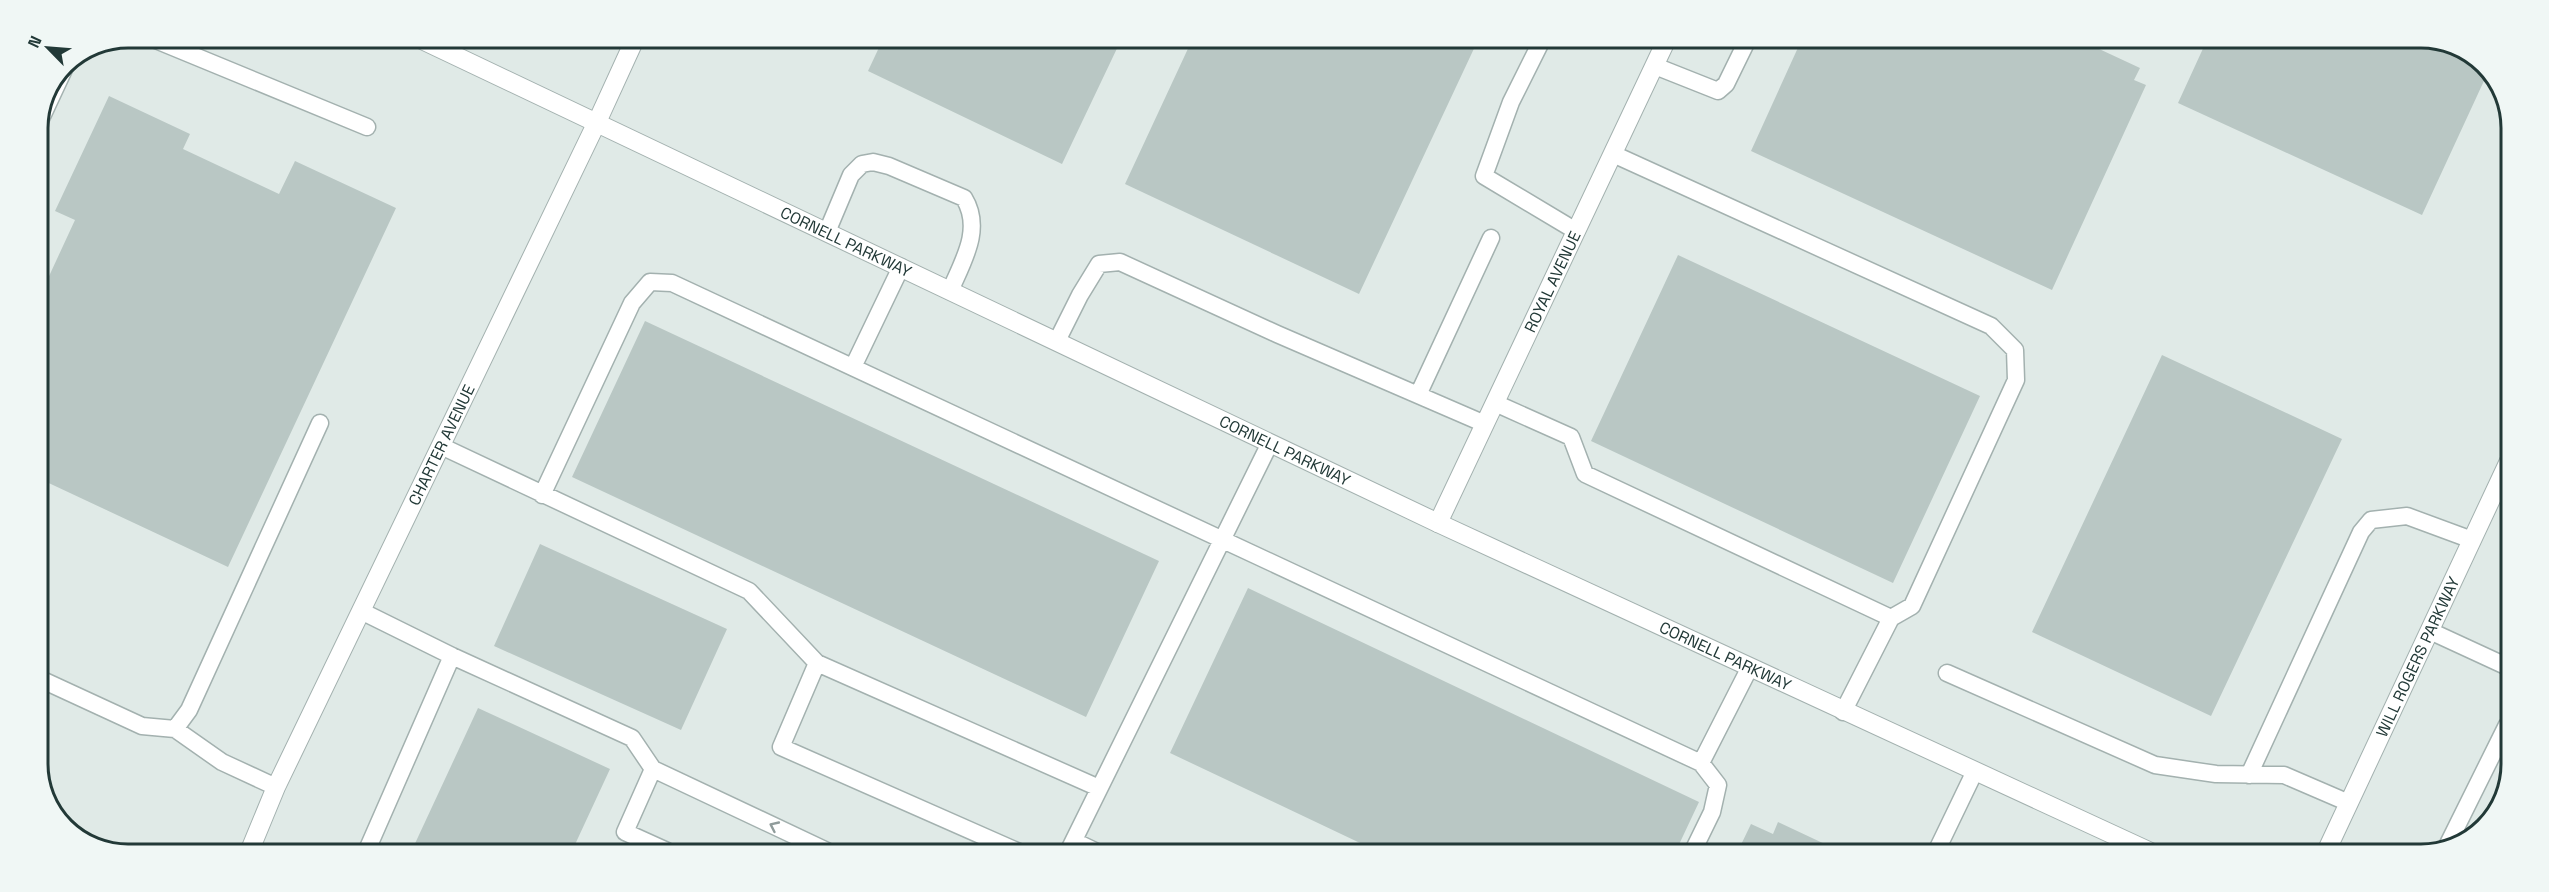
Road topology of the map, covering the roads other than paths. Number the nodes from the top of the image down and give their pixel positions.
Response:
1 (175, 48) edge
2 (439, 48) edge
3 (631, 48) edge
4 (1538, 48) edge
5 (1663, 48) edge
6 (1744, 48) edge
7 (1654, 66) junction
8 (597, 122) junction
9 (366, 127) dead end
10 (1613, 154) junction
11 (1576, 231) junction
12 (827, 232) junction
13 (1491, 238) dead end
14 (901, 267) junction
15 (950, 291) junction
16 (1056, 341) junction
17 (853, 367) junction
18 (1418, 395) junction
19 (1495, 403) junction
20 (320, 423) dead end
21 (1485, 424) junction
22 (1270, 443) junction
23 (441, 446) junction
24 (2501, 478) edge
25 (542, 495) junction
26 (1438, 523) junction
27 (1223, 539) junction
28 (2472, 540) junction
29 (361, 611) junction
30 (1891, 618) junction
31 (2430, 631) junction
32 (452, 656) junction
33 (817, 663) junction
34 (2501, 664) edge
35 (1749, 667) junction
36 (1947, 673) dead end
37 (48, 683) edge
38 (1844, 712) junction
39 (175, 729) junction
40 (2501, 737) edge
41 (1701, 763) junction
42 (654, 770) junction
43 (1975, 771) junction
44 (2249, 775) junction
45 (276, 787) junction
46 (1100, 788) junction
47 (2349, 803) junction
48 (2451, 839) edge
49 (252, 844) edge
50 (370, 844) edge
51 (652, 844) edge
52 (812, 844) edge
53 (1002, 844) edge
54 (1072, 844) edge
55 (1696, 844) edge
56 (1940, 844) edge
57 (2133, 844) edge
58 (2330, 844) edge

1 - 9 lane
2 - 8 street, CORNELL PARKWAY
3 - 8 street, CHARTER AVENUE
4 - 11 lane
5 - 7 street, ROYAL AVENUE
6 - 7 lane
7 - 10 street, ROYAL AVENUE
8 - 12 street, CORNELL PARKWAY
8 - 23 street, CHARTER AVENUE
10 - 11 street, ROYAL AVENUE
10 - 30 lane
11 - 19 street, ROYAL AVENUE
12 - 14 street, CORNELL PARKWAY
12 - 15 lane
13 - 18 lane
14 - 15 street, CORNELL PARKWAY
14 - 17 lane
15 - 16 street, CORNELL PARKWAY
16 - 18 lane
16 - 22 street, CORNELL PARKWAY
17 - 25 lane
17 - 27 lane
18 - 21 lane
19 - 21 street, ROYAL AVENUE
19 - 30 lane
20 - 39 lane
21 - 26 street, ROYAL AVENUE
22 - 26 street, CORNELL PARKWAY
22 - 27 lane
23 - 25 lane
23 - 29 street, CHARTER AVENUE
24 - 28 street, WILL ROGERS PARKWAY
25 - 33 lane
26 - 35 street, CORNELL PARKWAY
27 - 41 lane
27 - 46 lane
28 - 31 street, WILL ROGERS PARKWAY
28 - 44 lane
29 - 32 lane
29 - 45 street, CHARTER AVENUE
30 - 38 lane
31 - 34 lane
31 - 47 street, WILL ROGERS PARKWAY
32 - 42 lane
32 - 50 lane
33 - 46 lane
33 - 53 lane
35 - 38 street, CORNELL PARKWAY
35 - 41 lane
36 - 44 lane
37 - 39 lane
38 - 43 street, CORNELL PARKWAY
39 - 45 lane
40 - 48 lane
41 - 55 lane
42 - 51 lane
52 -> 42 lane
43 - 56 lane
43 - 57 street, CORNELL PARKWAY
44 - 47 lane
45 - 49 street, CHARTER AVENUE
46 - 54 lane
47 - 58 street, WILL ROGERS PARKWAY

